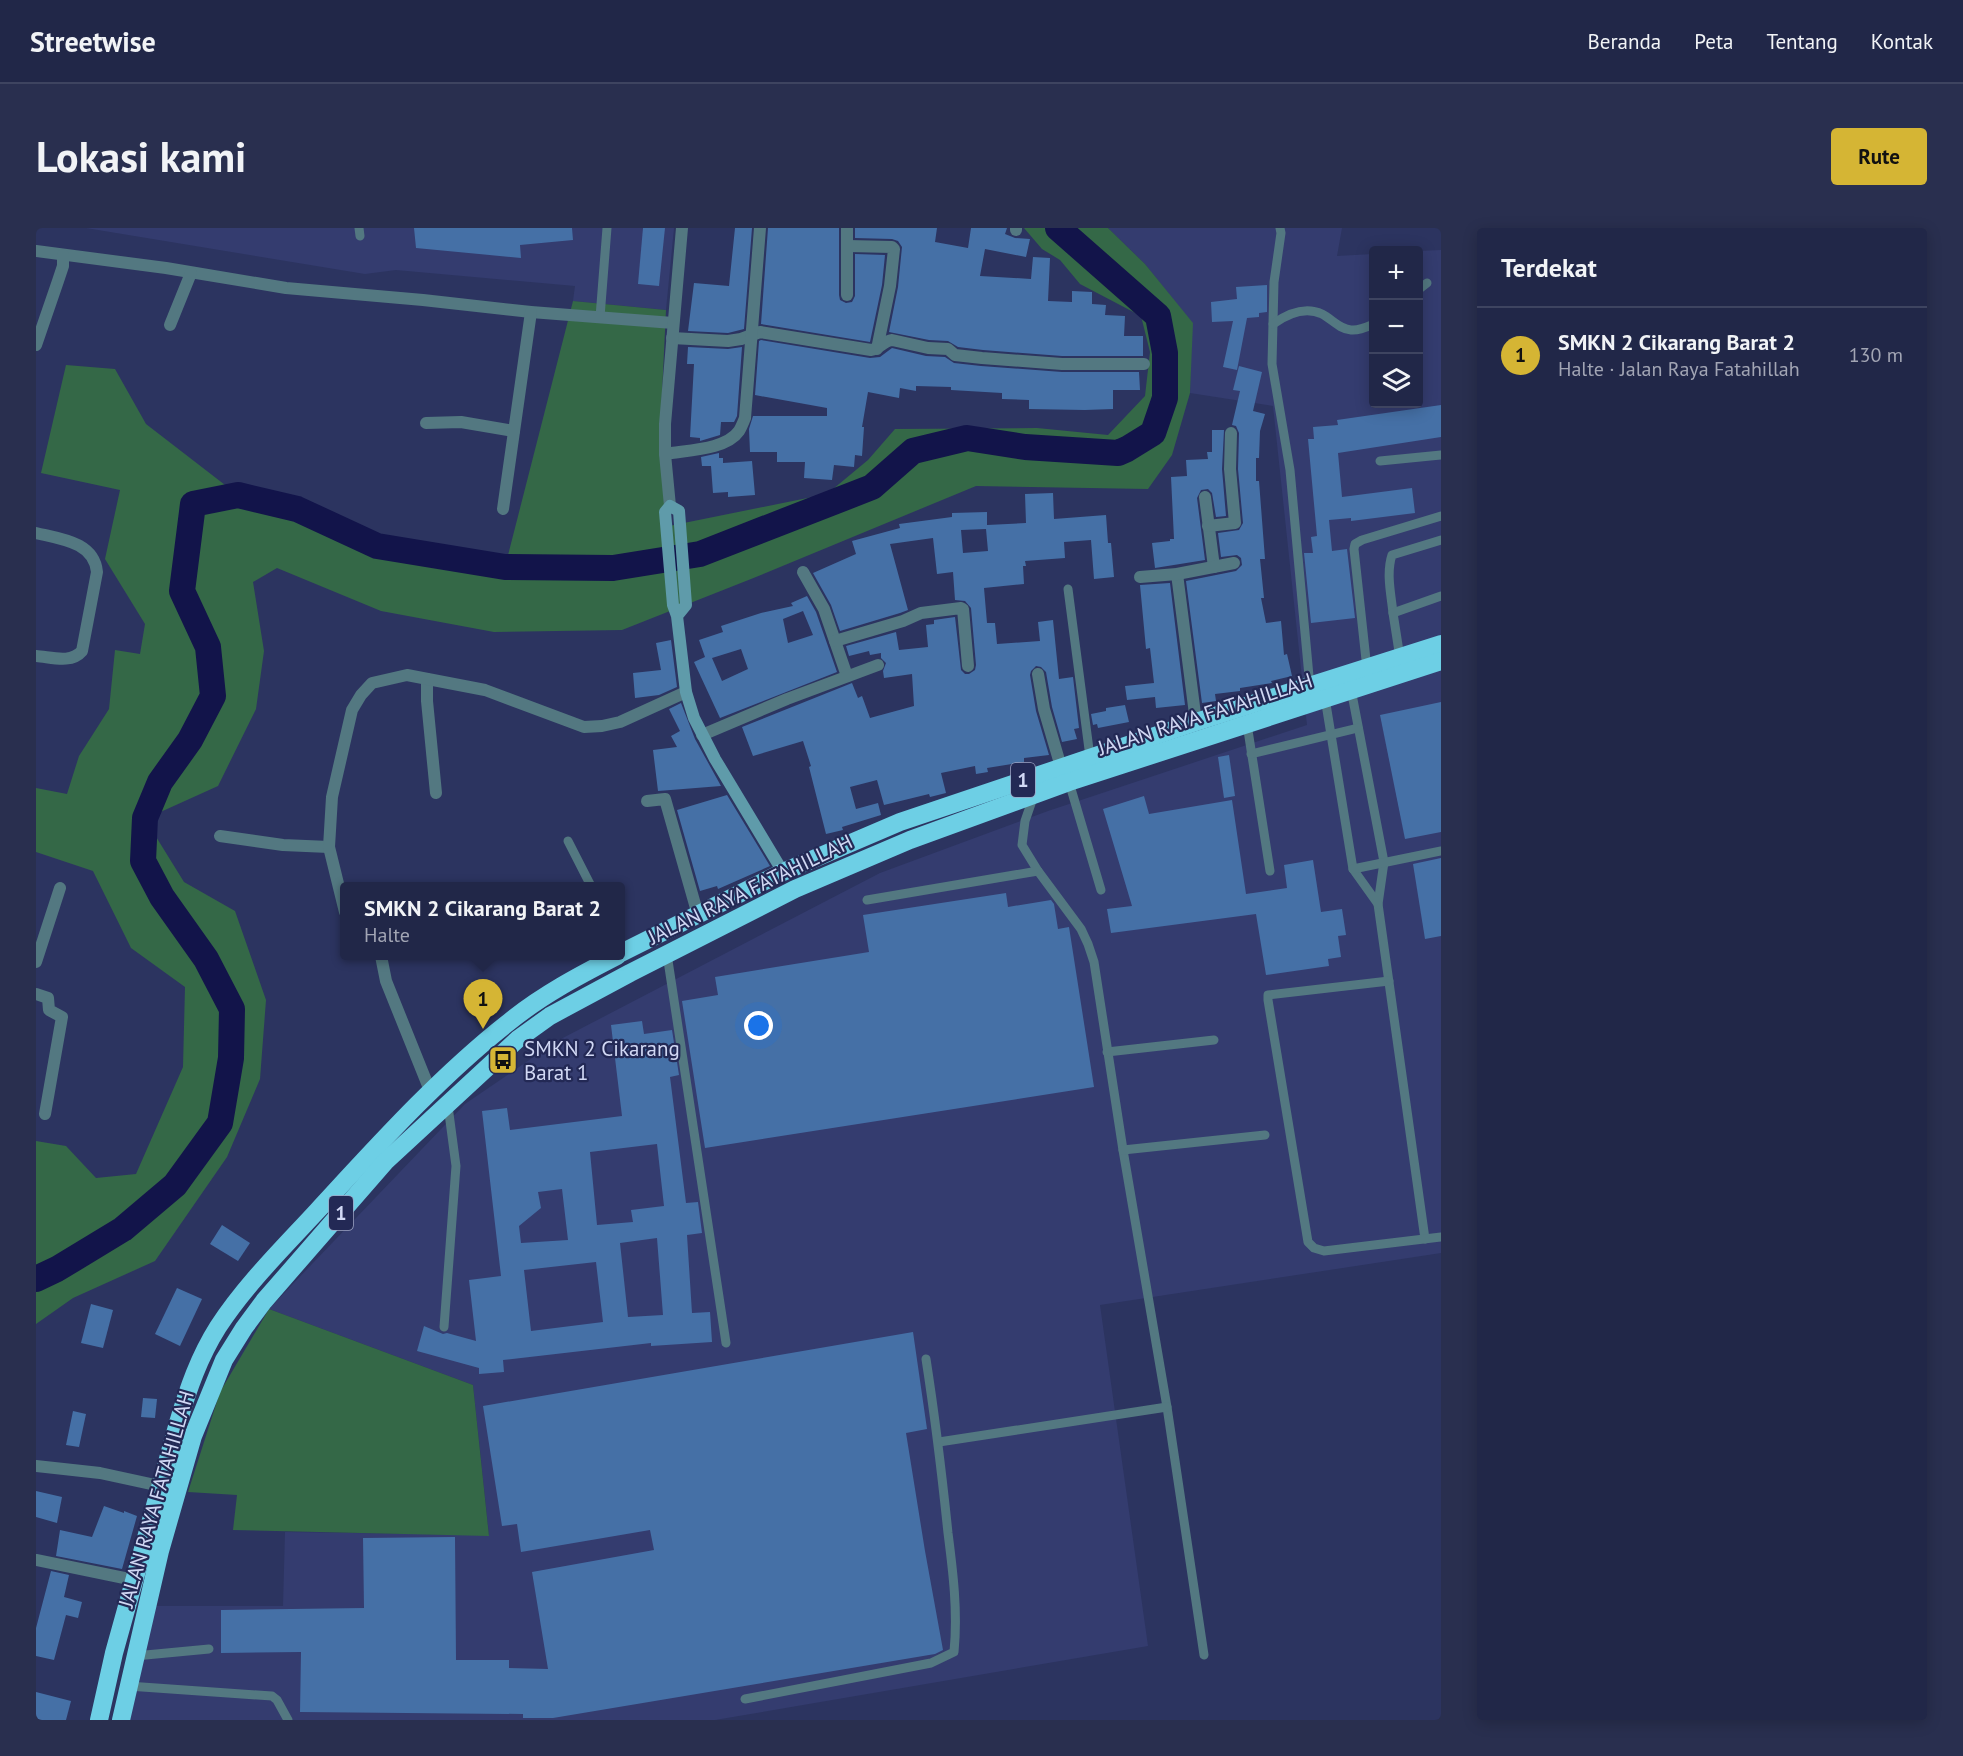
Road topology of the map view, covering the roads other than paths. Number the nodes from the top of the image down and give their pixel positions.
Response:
1 (607, 228) edge
2 (682, 228) edge
3 (759, 228) edge
4 (847, 228) edge
5 (1280, 228) edge
6 (848, 246) junction
7 (36, 251) edge
8 (63, 255) junction
9 (191, 273) junction
10 (1427, 283) dead end
11 (1423, 286) edge
12 (847, 295) dead end
13 (531, 312) junction
14 (600, 317) junction
15 (673, 323) junction
16 (1273, 324) junction
17 (170, 325) dead end
18 (1369, 325) edge
19 (750, 335) junction
20 (672, 338) junction
21 (36, 345) edge
22 (877, 349) junction
23 (1144, 364) dead end
24 (426, 423) dead end
25 (514, 430) junction
26 (1231, 433) dead end
27 (665, 454) junction
28 (1441, 455) edge
29 (1380, 461) dead end
30 (1205, 498) dead end
31 (503, 509) dead end
32 (1441, 516) edge
33 (1208, 526) junction
34 (36, 533) edge
35 (1441, 540) edge
36 (1234, 563) dead end
37 (1214, 567) junction
38 (803, 572) dead end
39 (1177, 573) junction
40 (1140, 577) dead end
41 (1068, 589) dead end
42 (1441, 596) edge
43 (1393, 613) junction
44 (835, 641) junction
45 (1441, 644) edge
46 (36, 656) edge
47 (1400, 658) junction
48 (1441, 661) edge
49 (878, 665) dead end
50 (968, 666) dead end
51 (1367, 669) junction
52 (1038, 674) dead end
53 (847, 676) junction
54 (427, 679) junction
55 (1310, 687) junction
56 (1338, 690) junction
57 (686, 692) junction
58 (1197, 722) junction
59 (1247, 724) junction
60 (1358, 728) junction
61 (702, 735) junction
62 (1331, 735) junction
63 (1251, 754) junction
64 (1090, 757) junction
65 (1065, 775) junction
66 (436, 793) dead end
67 (1034, 795) junction
68 (646, 801) dead end
69 (220, 836) dead end
70 (568, 841) dead end
71 (329, 847) junction
72 (1441, 851) edge
73 (1384, 862) junction
74 (1353, 868) junction
75 (1038, 871) junction
76 (783, 872) junction
77 (1270, 872) dead end
78 (589, 882) edge
79 (60, 888) dead end
80 (1101, 890) dead end
81 (340, 892) edge
82 (867, 900) dead end
83 (1378, 904) junction
84 (698, 915) junction
85 (625, 950) edge
86 (667, 954) junction
87 (382, 960) edge
88 (607, 960) edge
89 (36, 962) edge
90 (1389, 981) junction
91 (36, 994) edge
92 (1214, 1040) dead end
93 (1107, 1053) junction
94 (431, 1093) junction
95 (447, 1104) junction
96 (45, 1114) dead end
97 (1265, 1135) dead end
98 (1123, 1150) junction
99 (1441, 1237) edge
100 (1425, 1239) junction
101 (444, 1327) dead end
102 (726, 1343) dead end
103 (926, 1359) dead end
104 (1167, 1407) junction
105 (939, 1442) junction
106 (36, 1466) edge
107 (160, 1486) junction
108 (36, 1560) edge
109 (134, 1580) junction
110 (210, 1649) dead end
111 (1203, 1655) dead end
112 (135, 1656) junction
113 (128, 1686) junction
114 (745, 1699) dead end
115 (99, 1720) edge
116 (121, 1720) edge
117 (288, 1720) edge

1 - 14 lane
2 - 15 street
3 - 19 street
4 - 6 street
5 - 16 lane
6 - 12 street
6 - 22 street
7 - 8 street
8 - 9 street
8 - 21 street
9 - 13 street
9 - 17 street
10 - 11 lane
13 - 14 street
13 - 25 street
14 - 15 street
15 - 20 street
16 - 18 lane
16 - 55 lane
19 - 20 street
19 - 22 street
19 - 27 street
20 - 27 street
22 - 23 street
24 - 25 street
25 - 31 street
26 - 33 street
27 - 57 street
28 - 29 lane
30 - 33 street
32 - 51 lane
33 - 37 street
34 - 46 street
35 - 43 lane
36 - 37 street
37 - 39 street
38 - 44 street
39 - 40 street
39 - 58 street
41 - 64 lane
42 - 43 lane
43 - 47 lane
44 - 50 street
44 - 53 street
45 - 47 highway, JALAN RAYA FATAHILLAH / 1
47 - 51 highway, JALAN RAYA FATAHILLAH / 1
48 - 56 highway, JALAN RAYA FATAHILLAH / 1
49 - 53 street
51 - 56 highway, JALAN RAYA FATAHILLAH / 1
52 - 65 street
53 - 61 street
54 - 57 street
54 - 66 street
54 - 71 street
55 - 56 highway, JALAN RAYA FATAHILLAH / 1
55 - 58 highway, JALAN RAYA FATAHILLAH / 1
56 - 59 highway, JALAN RAYA FATAHILLAH / 1
56 - 60 lane
56 - 62 lane
57 - 61 street
58 - 64 highway, JALAN RAYA FATAHILLAH / 1
59 - 63 lane
59 - 65 highway, JALAN RAYA FATAHILLAH / 1
60 - 62 lane
60 - 73 lane
61 - 76 street
62 - 63 lane
62 - 74 lane
63 - 77 lane
64 - 65 highway, JALAN RAYA FATAHILLAH / 1
65 - 67 highway, JALAN RAYA FATAHILLAH / 1
65 - 76 highway, JALAN RAYA FATAHILLAH / 1
65 - 80 lane
67 - 75 lane
67 - 86 highway, JALAN RAYA FATAHILLAH / 1
68 - 84 street
69 - 71 street
70 - 78 lane
71 - 81 street
72 - 73 lane
73 - 74 lane
73 - 83 lane
74 - 83 lane
75 - 82 lane
75 - 93 lane
76 - 84 highway, JALAN RAYA FATAHILLAH / 1
79 - 89 street
83 - 90 lane
84 - 85 highway, JALAN RAYA FATAHILLAH / 1
86 - 95 highway, JALAN RAYA FATAHILLAH / 1
86 - 102 lane
87 - 94 street
88 - 94 highway, JALAN RAYA FATAHILLAH / 1
90 - 100 lane
90 - 100 lane
91 - 96 street
92 - 93 lane
93 - 98 lane
94 - 107 highway, JALAN RAYA FATAHILLAH / 1
95 - 101 lane
95 - 112 highway, JALAN RAYA FATAHILLAH / 1
97 - 98 lane
98 - 104 lane
99 - 100 lane
103 - 105 lane
104 - 105 lane
104 - 111 lane
105 - 114 lane
106 - 107 street
107 - 109 highway, JALAN RAYA FATAHILLAH / 1
108 - 109 street
109 - 115 highway, JALAN RAYA FATAHILLAH / 1
110 - 112 lane
112 - 113 highway, JALAN RAYA FATAHILLAH / 1
113 - 116 highway, JALAN RAYA FATAHILLAH / 1
113 - 117 lane

